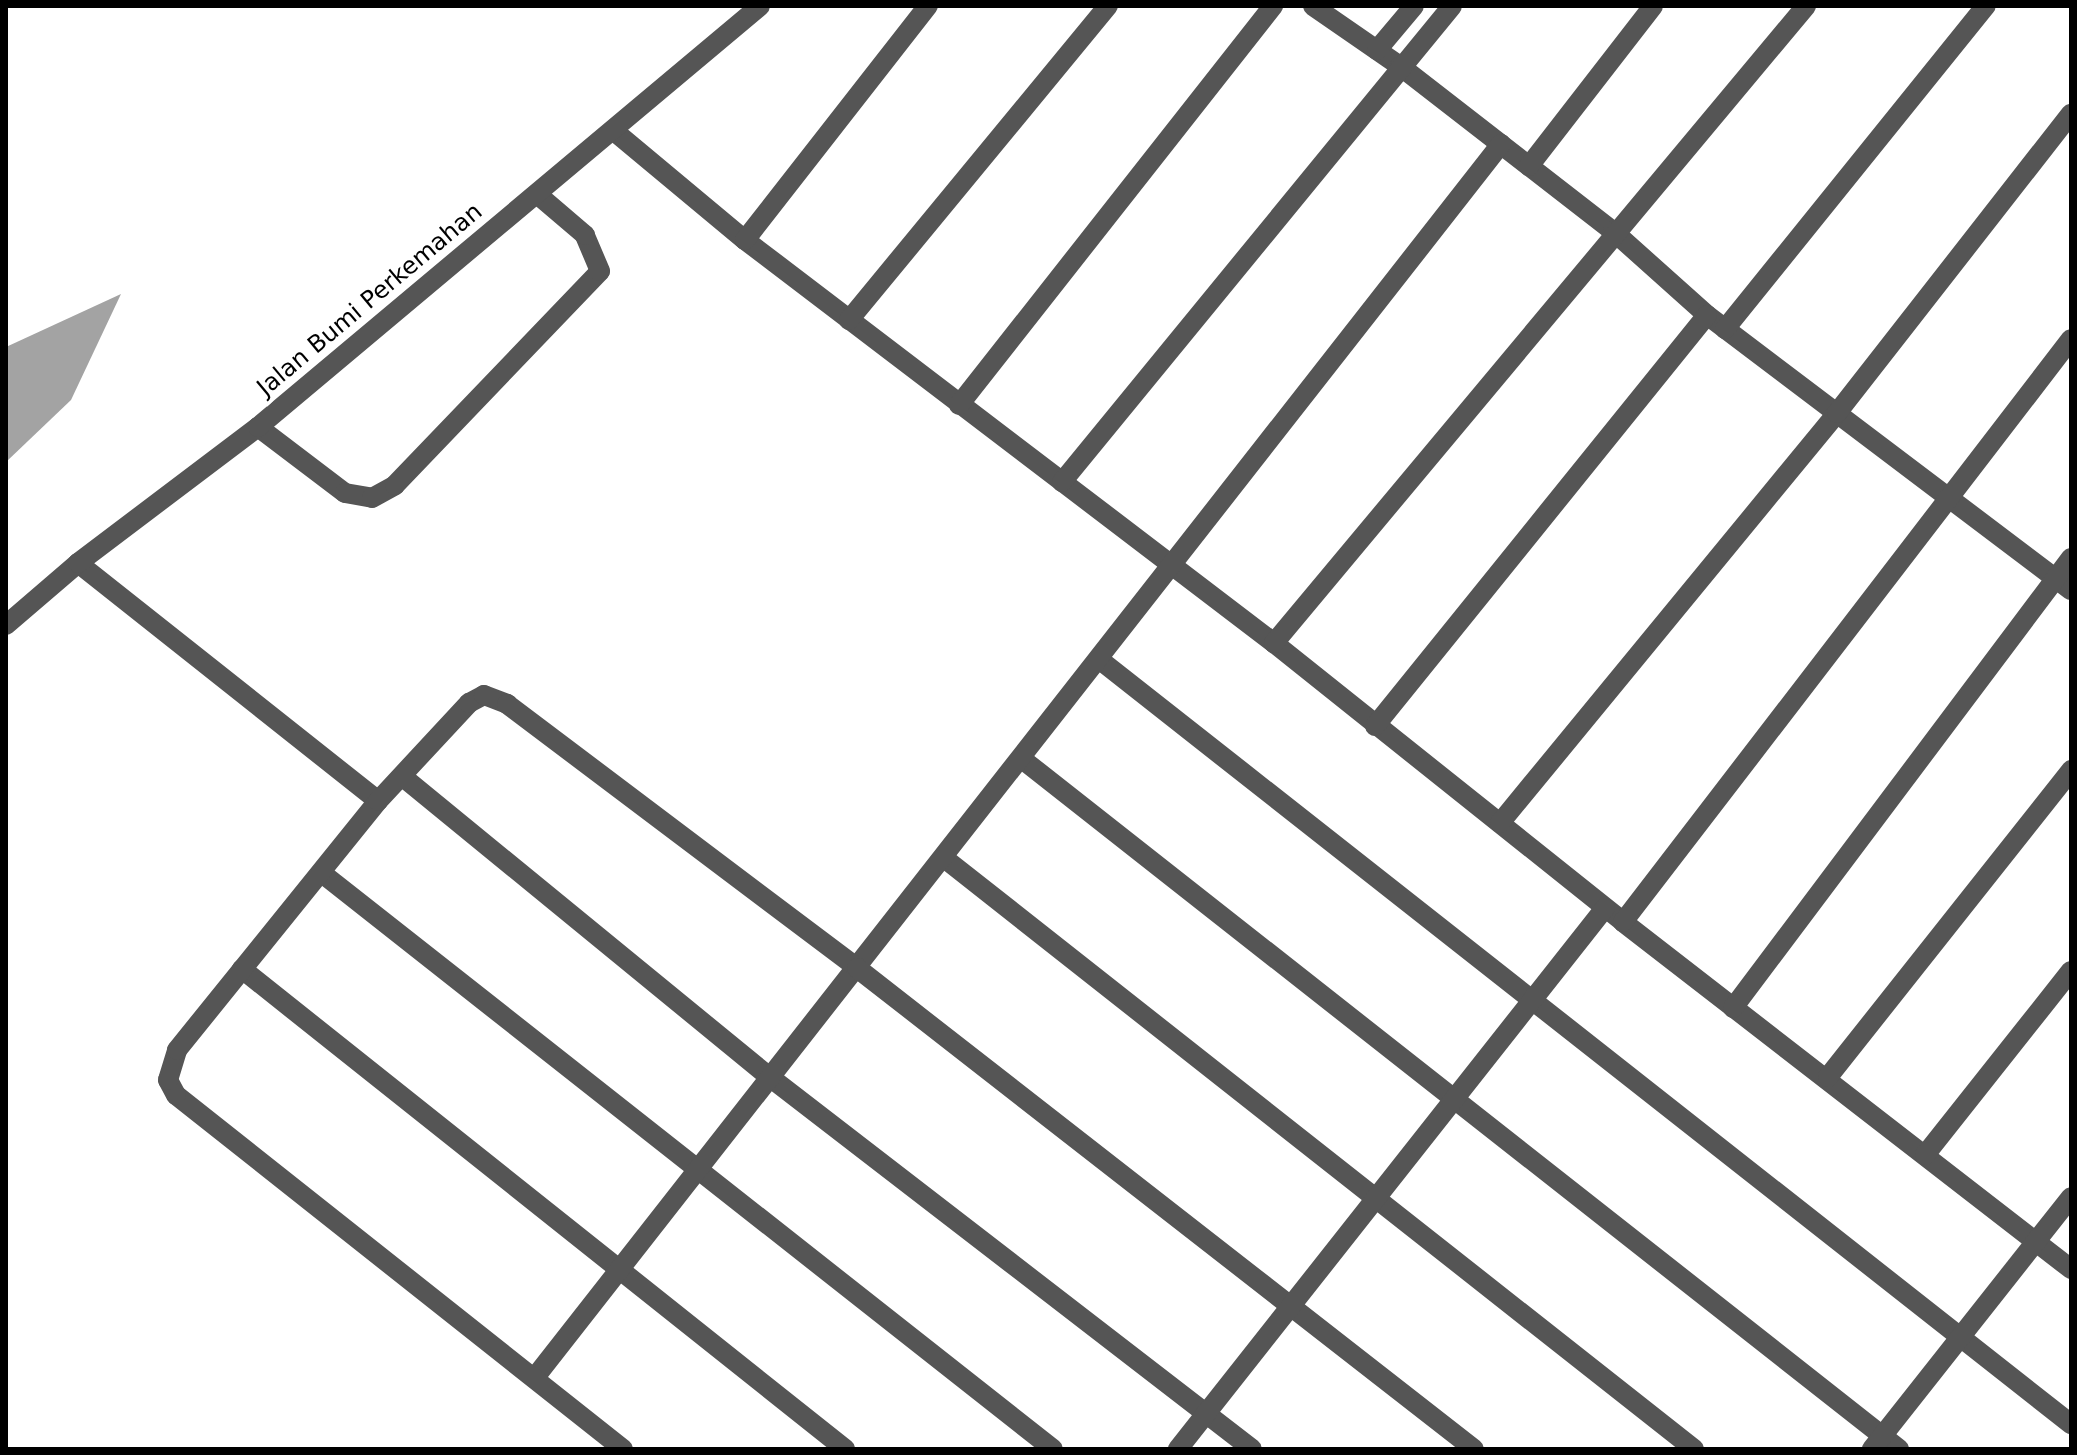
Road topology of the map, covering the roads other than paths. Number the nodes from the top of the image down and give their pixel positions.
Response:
1 (760, 6) edge
2 (928, 6) edge
3 (1108, 6) edge
4 (1273, 6) edge
5 (1313, 6) edge
6 (1414, 6) edge
7 (1452, 6) edge
8 (1653, 6) edge
9 (1806, 6) edge
10 (1986, 6) edge
11 (1377, 50) junction
12 (1400, 66) junction
13 (2071, 113) edge
14 (614, 131) junction
15 (1501, 144) junction
16 (1529, 166) junction
17 (537, 194) junction
18 (1613, 231) junction
19 (745, 240) junction
20 (1707, 315) junction
21 (849, 320) junction
22 (1725, 329) junction
23 (2071, 339) edge
24 (959, 405) junction
25 (1837, 413) junction
26 (258, 427) junction
27 (1062, 482) junction
28 (1948, 499) junction
29 (2071, 558) edge
30 (78, 563) junction
31 (1173, 566) junction
32 (2063, 584) edge
33 (6, 625) edge
34 (1274, 643) junction
35 (1100, 660) junction
36 (1375, 726) junction
37 (1022, 759) junction
38 (2071, 770) edge
39 (403, 777) junction
40 (378, 801) junction
41 (1500, 823) junction
42 (944, 858) junction
43 (323, 874) junction
44 (1605, 908) junction
45 (1623, 922) junction
46 (857, 968) junction
47 (242, 969) junction
48 (2071, 971) edge
49 (1532, 1000) junction
50 (1733, 1008) junction
51 (1828, 1077) junction
52 (771, 1078) junction
53 (1454, 1099) junction
54 (1925, 1155) junction
55 (698, 1170) junction
56 (2071, 1197) edge
57 (1376, 1198) junction
58 (2035, 1242) junction
59 (2071, 1269) edge
60 (617, 1272) junction
61 (1292, 1305) junction
62 (1960, 1337) junction
63 (536, 1376) junction
64 (1207, 1413) junction
65 (2071, 1424) edge
66 (1885, 1445) edge
67 (623, 1449) edge
68 (845, 1449) edge
69 (1053, 1449) edge
70 (1178, 1449) edge
71 (1252, 1449) edge
72 (1474, 1449) edge
73 (1694, 1449) edge

1 - 14 street, Jalan Bumi Perkemahan
2 - 19 street
3 - 21 street
4 - 24 street
5 - 11 street
6 - 11 street
7 - 12 street
8 - 16 street
9 - 18 street
10 - 22 street
11 - 12 street
12 - 15 street
12 - 27 street
13 - 25 street
14 - 17 street, Jalan Bumi Perkemahan
14 - 19 street
15 - 16 street
15 - 31 street
16 - 18 street
17 - 26 street, Jalan Bumi Perkemahan
17 - 26 street
18 - 20 street
18 - 34 street
19 - 21 street
20 - 22 street
20 - 36 street
21 - 24 street
22 - 25 street
23 - 28 street
24 - 27 street
25 - 28 street
25 - 41 street
26 - 30 street, Jalan Bumi Perkemahan
27 - 31 street
28 - 32 street
28 - 45 street
29 - 32 street
30 - 33 street, Jalan Bumi Perkemahan
30 - 40 street
31 - 34 street
31 - 35 street
32 - 50 street
34 - 36 street
35 - 37 street
35 - 49 street
36 - 41 street
37 - 42 street
37 - 53 street
38 - 51 street
39 - 40 street
39 - 46 street
39 - 52 street
40 - 43 street
41 - 44 street
42 - 46 street
42 - 57 street
43 - 47 street
43 - 55 street
44 - 45 street
44 - 49 street
45 - 50 street
46 - 52 street
46 - 61 street
47 - 60 street
47 - 63 street
48 - 54 street
49 - 53 street
49 - 62 street
50 - 51 street
51 - 54 street
52 - 55 street
52 - 64 street
53 - 57 street
53 - 66 street
54 - 58 street
55 - 60 street
55 - 69 street
56 - 58 street
57 - 61 street
57 - 73 street
58 - 59 street
58 - 62 street
60 - 63 street
60 - 68 street
61 - 64 street
61 - 72 street
62 - 65 street
62 - 66 street
63 - 67 street
64 - 70 street
64 - 71 street

